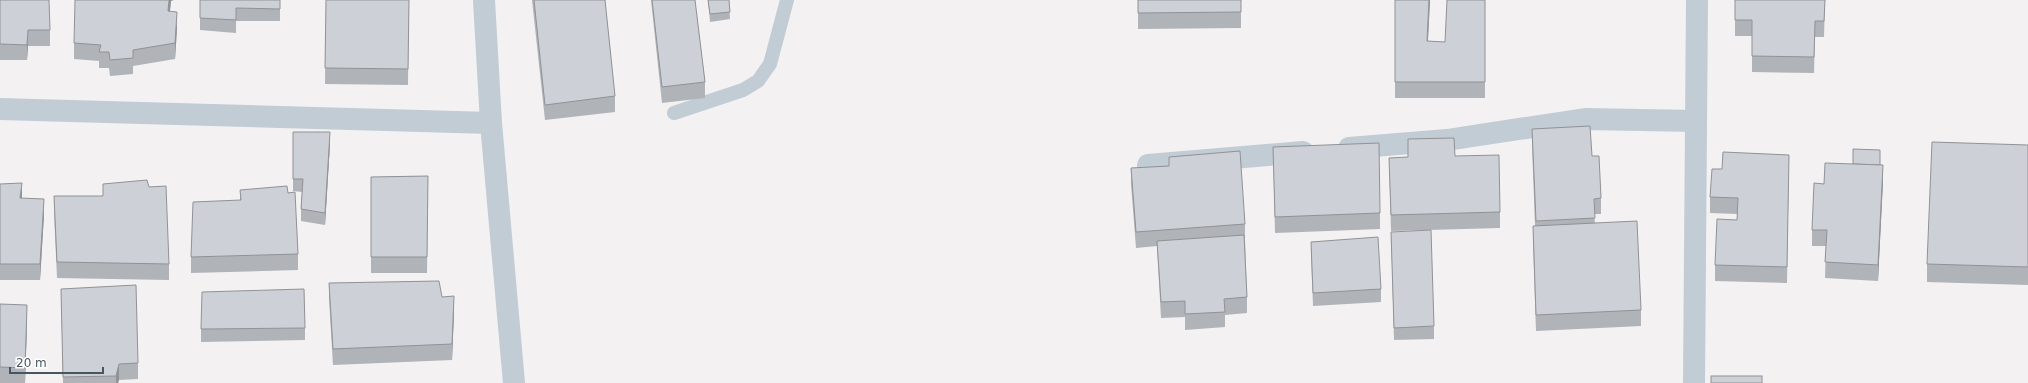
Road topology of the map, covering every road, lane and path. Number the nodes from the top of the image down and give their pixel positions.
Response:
1 (484, 0) edge
2 (787, 0) edge
3 (1697, 0) edge
4 (0, 109) edge
5 (674, 113) dead end
6 (1696, 121) junction
7 (491, 123) junction
8 (1148, 165) dead end
9 (514, 383) edge
10 (1694, 383) edge

1 - 7 street
2 - 5 lane
3 - 6 street
4 - 7 street
6 - 8 street
6 - 10 street
7 - 9 street

